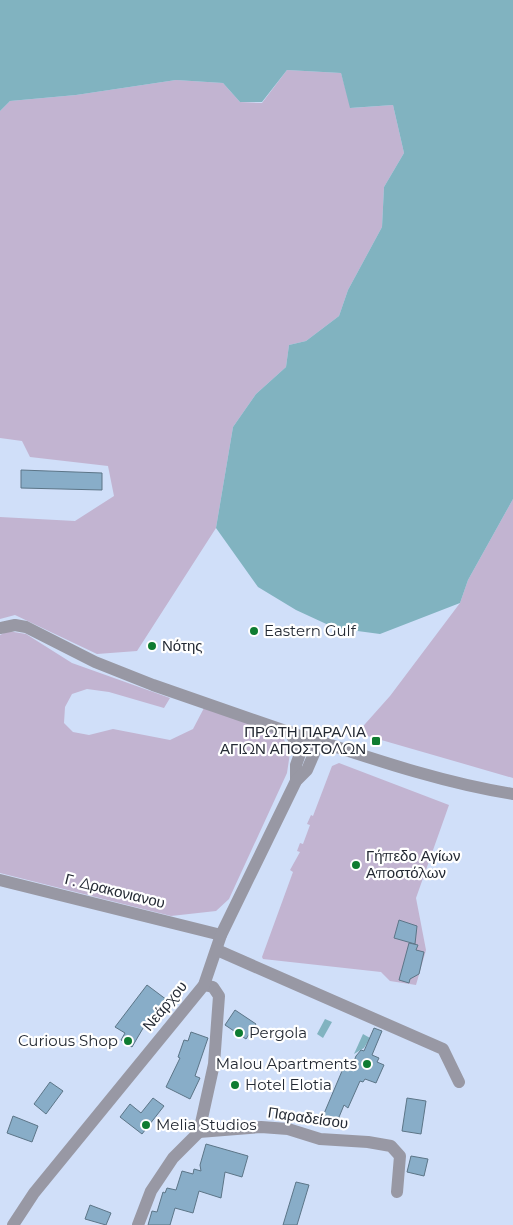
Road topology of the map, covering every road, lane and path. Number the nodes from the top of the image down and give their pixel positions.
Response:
1 (0, 628) edge
2 (290, 732) junction
3 (306, 738) junction
4 (319, 742) junction
5 (335, 747) junction
6 (300, 751) junction
7 (314, 756) junction
8 (296, 781) junction
9 (513, 794) edge
10 (0, 880) edge
11 (221, 935) junction
12 (217, 950) junction
13 (204, 985) junction
14 (459, 1082) dead end
15 (199, 1132) junction
16 (397, 1192) dead end
17 (13, 1225) edge
18 (138, 1225) edge

1 - 2 street
2 - 3 street
2 - 6 street
3 - 4 street
3 - 6 street, Νεάρχου
4 - 5 street
4 - 7 street, Νεάρχου
5 - 7 street
5 - 9 street
6 - 8 street, Νεάρχου
7 - 8 street, Νεάρχου
8 - 11 street, Νεάρχου
10 - 11 street, Γ. Δρακονιανου
11 - 12 street, Νεάρχου
12 - 13 street, Νεάρχου
12 - 14 street
13 - 15 street
13 - 17 street, Νεάρχου
15 - 16 street, Παραδείσου
15 - 18 street

